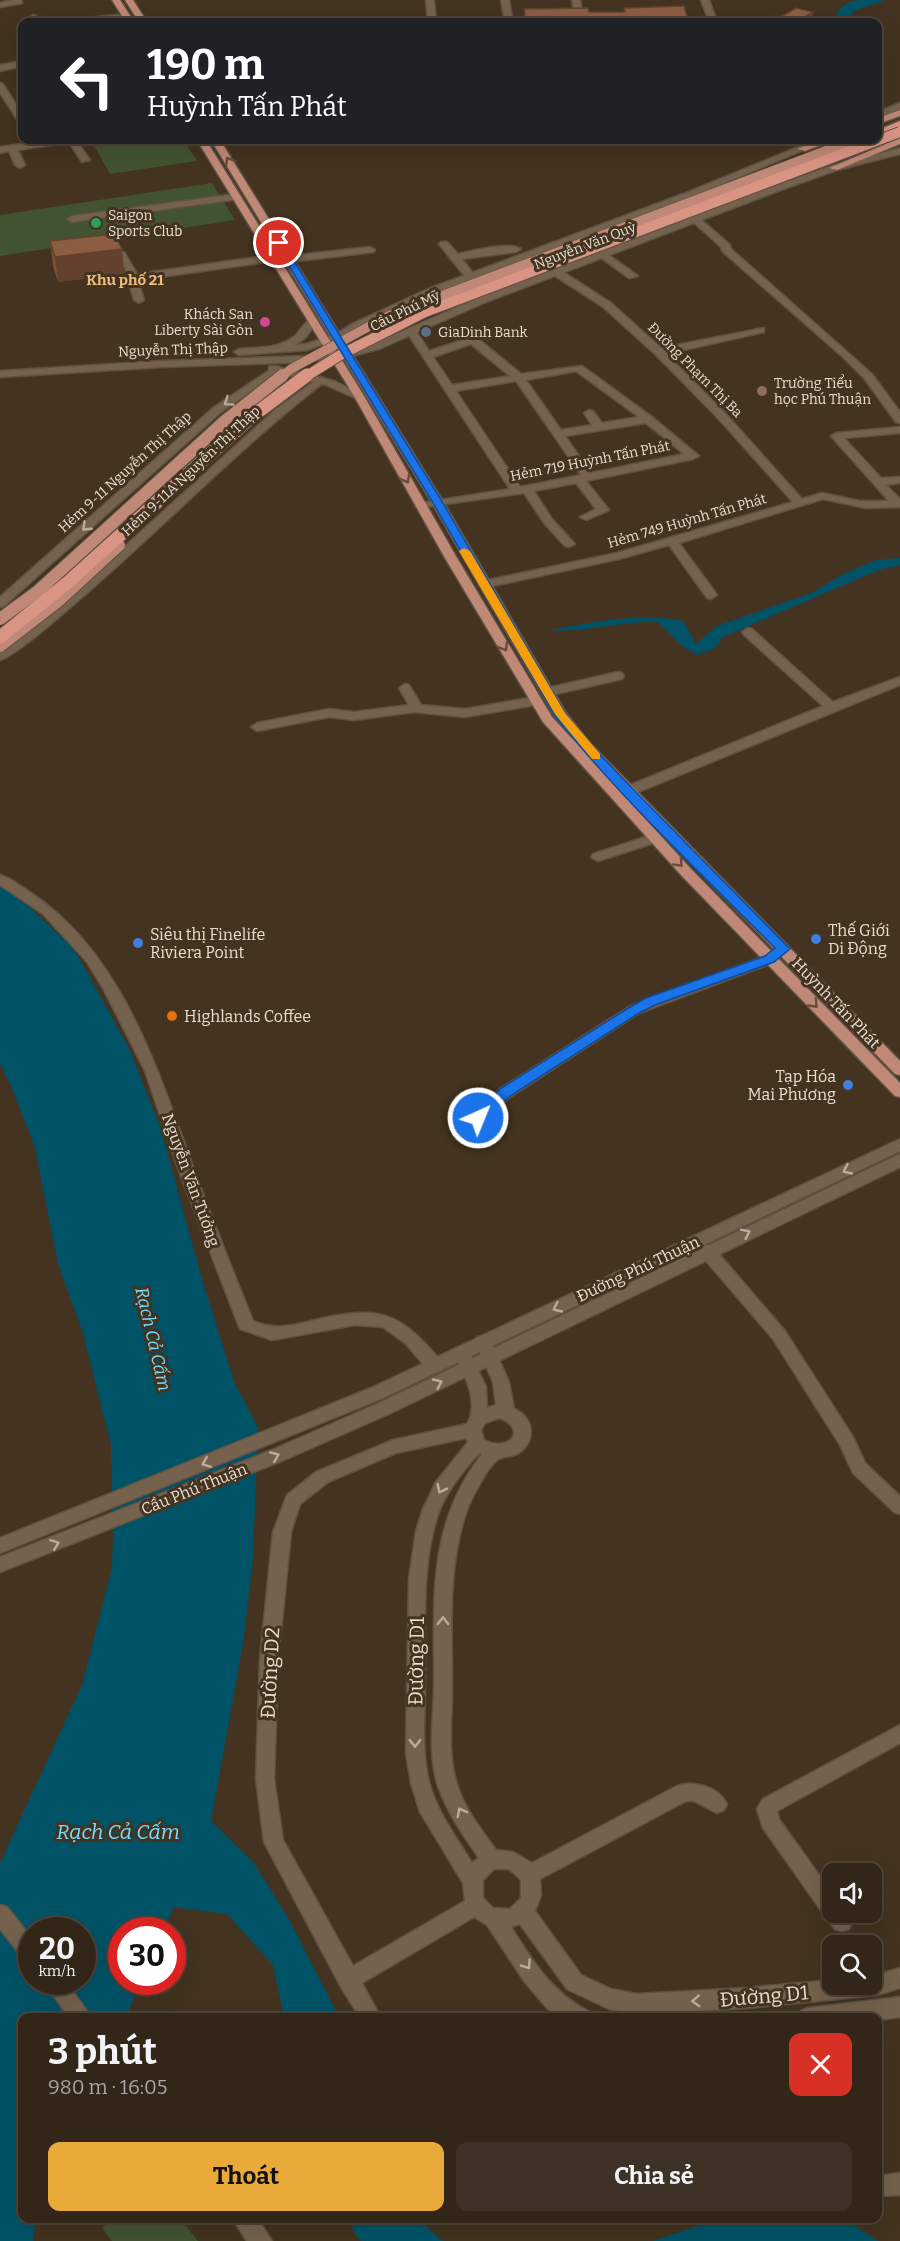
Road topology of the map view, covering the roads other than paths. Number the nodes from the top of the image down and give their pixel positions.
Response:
1 (16, 0) edge
2 (116, 0) edge
3 (129, 0) edge
4 (430, 0) edge
5 (505, 0) edge
6 (576, 0) edge
7 (705, 0) edge
8 (0, 5) edge
9 (127, 18) edge
10 (140, 18) edge
11 (432, 18) edge
12 (508, 18) edge
13 (579, 18) edge
14 (712, 18) edge
15 (18, 65) edge
16 (0, 68) edge
17 (0, 86) edge
18 (900, 106) edge
19 (900, 112) edge
20 (882, 113) edge
21 (18, 114) edge
22 (882, 119) edge
23 (900, 123) edge
24 (882, 130) edge
25 (900, 136) edge
26 (882, 143) edge
27 (882, 143) edge
28 (29, 144) edge
29 (75, 144) edge
30 (203, 144) edge
31 (218, 144) edge
32 (813, 144) edge
33 (817, 144) edge
34 (843, 144) edge
35 (849, 144) edge
36 (878, 144) edge
37 (879, 144) edge
38 (12, 148) junction
39 (802, 149) junction
40 (0, 150) edge
41 (900, 151) edge
42 (85, 160) dead end
43 (20, 165) dead end
44 (834, 168) junction
45 (240, 180) junction
46 (227, 182) junction
47 (708, 187) junction
48 (238, 199) junction
49 (252, 200) junction
50 (739, 202) junction
51 (72, 219) dead end
52 (695, 219) junction
53 (444, 244) dead end
54 (516, 249) dead end
55 (370, 250) dead end
56 (121, 254) edge
57 (603, 255) junction
58 (273, 258) junction
59 (454, 258) junction
60 (289, 259) junction
61 (556, 272) junction
62 (633, 276) dead end
63 (471, 277) junction
64 (133, 278) junction
65 (302, 280) junction
66 (288, 282) junction
67 (139, 300) dead end
68 (327, 321) junction
69 (312, 322) junction
70 (356, 326) junction
71 (760, 330) dead end
72 (411, 331) junction
73 (337, 337) junction
74 (325, 342) junction
75 (375, 348) junction
76 (282, 349) junction
77 (659, 352) junction
78 (341, 355) junction
79 (428, 355) junction
80 (196, 359) junction
81 (220, 363) junction
82 (0, 368) edge
83 (276, 369) junction
84 (0, 374) edge
85 (358, 374) junction
86 (519, 378) junction
87 (320, 380) junction
88 (450, 389) junction
89 (365, 395) junction
90 (589, 413) dead end
91 (648, 419) junction
92 (900, 420) edge
93 (599, 427) junction
94 (900, 430) edge
95 (558, 434) junction
96 (583, 477) junction
97 (900, 480) edge
98 (879, 482) junction
99 (522, 490) junction
100 (438, 503) junction
101 (800, 503) junction
102 (422, 506) junction
103 (586, 517) dead end
104 (672, 542) junction
105 (569, 544) dead end
106 (483, 584) junction
107 (711, 595) dead end
108 (493, 602) junction
109 (0, 603) edge
110 (478, 604) junction
111 (0, 621) edge
112 (748, 632) dead end
113 (0, 637) edge
114 (0, 646) edge
115 (0, 656) edge
116 (618, 676) dead end
117 (900, 681) edge
118 (405, 688) dead end
119 (547, 692) junction
120 (535, 701) junction
121 (417, 708) junction
122 (832, 708) junction
123 (257, 727) dead end
124 (632, 795) junction
125 (623, 804) junction
126 (655, 838) junction
127 (598, 857) dead end
128 (0, 879) edge
129 (783, 949) junction
130 (770, 959) junction
131 (900, 1070) edge
132 (900, 1092) edge
133 (478, 1118) dead end
134 (900, 1145) edge
135 (900, 1160) edge
136 (707, 1251) junction
137 (487, 1350) junction
138 (465, 1360) junction
139 (435, 1366) junction
140 (381, 1400) junction
141 (506, 1412) junction
142 (476, 1431) junction
143 (494, 1452) junction
144 (900, 1507) edge
145 (0, 1546) edge
146 (0, 1565) edge
147 (900, 1733) edge
148 (717, 1804) dead end
149 (492, 1861) junction
150 (529, 1875) junction
151 (472, 1880) junction
152 (822, 1895) edge
153 (476, 1905) junction
154 (523, 1911) junction
155 (0, 1914) edge
156 (493, 1917) junction
157 (18, 1936) edge
158 (900, 1978) edge
159 (348, 1980) junction
160 (64, 1995) edge
161 (900, 2007) edge
162 (78, 2013) edge
163 (368, 2013) edge
164 (570, 2013) edge
165 (850, 2013) edge
166 (900, 2184) edge
167 (882, 2186) edge
168 (247, 2223) edge
169 (261, 2241) edge

1 - 8 street
2 - 9 main road
3 - 10 main road
4 - 11 street
5 - 12 street
6 - 13 street
7 - 14 street
15 - 16 street
17 - 21 street
18 - 20 street
19 - 22 main road
23 - 24 highway
25 - 26 highway, Cầu Phú Mỹ, bridge
25 - 27 main road, Cầu Phú Mỹ, bridge
25 - 44 main road, Nguyễn Văn Quỳ
28 - 38 street
29 - 42 street
30 - 46 main road, Huỳnh Tấn Phát
45 -> 31 main road, Huỳnh Tấn Phát
32 - 39 street, Nguyễn Văn Quỳ
33 - 39 main road, Nguyễn Văn Quỳ
34 - 111 main road, Cầu Phú Mỹ, bridge
35 - 111 highway, Cầu Phú Mỹ, bridge
36 - 113 highway, Cầu Phú Mỹ, bridge
37 - 114 main road, Cầu Phú Mỹ, bridge
38 - 40 street
38 - 43 street
39 - 47 street, Nguyễn Văn Quỳ
41 - 44 street, Nguyễn Văn Quỳ
44 - 50 street, Nguyễn Văn Quỳ
45 - 46 street
45 - 49 main road, Huỳnh Tấn Phát
46 - 48 main road, Huỳnh Tấn Phát
47 - 50 street
47 - 63 street, Nguyễn Văn Quỳ
48 - 49 street
48 - 51 street
48 - 58 main road, Huỳnh Tấn Phát
49 - 60 main road, Huỳnh Tấn Phát
50 - 52 street, Nguyễn Văn Quỳ
52 - 57 street, Nguyễn Văn Quỳ
52 - 92 street
53 - 59 street
54 - 59 street
55 - 60 street
56 - 64 street
57 - 61 street, Nguyễn Văn Quỳ
57 - 62 street
58 - 64 street
58 - 66 main road, Huỳnh Tấn Phát
59 - 63 street
60 - 65 main road, Huỳnh Tấn Phát
61 - 72 street, Nguyễn Văn Quỳ
61 - 77 street, Đường Phạm Thị Ba
63 - 70 street, Nguyễn Văn Quỳ
64 - 67 street
65 - 66 main road
65 - 68 main road, Huỳnh Tấn Phát
66 - 69 main road, Huỳnh Tấn Phát
68 - 70 street
68 - 73 main road, Huỳnh Tấn Phát
69 - 74 main road, Huỳnh Tấn Phát
69 - 76 street
70 - 73 street, Nguyễn Văn Quỳ
71 - 77 street
72 - 75 street, Nguyễn Văn Quỳ
72 - 79 street
73 - 74 street, Nguyễn Văn Quỳ
73 - 78 main road, Huỳnh Tấn Phát
74 - 76 street, Nguyễn Thị Thập
74 - 78 main road, Huỳnh Tấn Phát
75 - 78 street, Nguyễn Văn Quỳ
75 - 85 street
76 - 80 street, Nguyễn Thị Thập
77 - 101 street, Đường Phạm Thị Ba
78 - 81 street, Nguyễn Thị Thập
78 - 85 main road, Huỳnh Tấn Phát
78 - 89 main road, Huỳnh Tấn Phát
79 - 86 street
79 - 88 street
80 - 81 street, Nguyễn Thị Thập
80 - 82 street, Nguyễn Thị Thập
80 - 84 street, Nguyễn Thị Thập
81 - 83 street
83 - 87 street
83 -> 109 street, Hẻm 9-11 Nguyễn Thị Thập
85 - 89 main road, Huỳnh Tấn Phát
86 - 88 street
86 - 91 street, Hẻm 719 Huỳnh Tấn Phát
86 - 95 street
87 - 89 street
87 - 115 street, Hẻm 9-11A Nguyễn Thị Thập
88 - 99 street
89 - 100 main road, Huỳnh Tấn Phát
89 -> 102 main road, Huỳnh Tấn Phát
90 - 93 street
91 - 93 street
91 - 96 street, Hẻm 719 Huỳnh Tấn Phát
93 - 95 street
94 - 98 street
95 - 96 street
96 - 99 street, Hẻm 719 Huỳnh Tấn Phát
96 - 103 street
97 - 98 street
98 - 101 street, Hẻm 749 Huỳnh Tấn Phát
99 - 100 street, Hẻm 719 Huỳnh Tấn Phát
99 - 105 street
100 - 102 street, Hẻm 719 Huỳnh Tấn Phát
100 - 106 main road, Huỳnh Tấn Phát
101 - 104 street, Hẻm 749 Huỳnh Tấn Phát
102 - 110 main road, Huỳnh Tấn Phát
104 - 106 street, Hẻm 749 Huỳnh Tấn Phát
104 - 107 street
106 - 108 main road, Huỳnh Tấn Phát
108 - 110 main road
108 - 119 main road, Huỳnh Tấn Phát
110 -> 120 main road, Huỳnh Tấn Phát
112 - 122 street
116 - 119 street
117 - 122 street
118 - 121 street
119 - 124 main road, Huỳnh Tấn Phát
120 - 121 street
120 - 125 main road, Huỳnh Tấn Phát
121 - 123 street
122 - 124 street
124 - 125 main road
124 - 129 main road, Huỳnh Tấn Phát
125 - 126 main road, Huỳnh Tấn Phát
126 - 127 street
126 -> 130 main road, Huỳnh Tấn Phát
128 - 139 street, Nguyễn Văn Tưởng
129 - 130 main road
129 - 131 main road, Huỳnh Tấn Phát
130 -> 132 main road, Huỳnh Tấn Phát
130 - 133 street
134 -> 137 street, Đường Phú Thuận
136 -> 135 street, Đường Phú Thuận
136 - 137 street, Đường Phú Thuận
136 - 144 street
137 - 138 street, Đường Phú Thuận
137 - 141 street
138 - 139 street, Đường Phú Thuận
140 -> 138 street, Đường Phú Thuận
138 - 142 street
139 - 140 street, Đường Phú Thuận
140 -> 145 street, Cầu Phú Thuận
146 -> 140 street, Cầu Phú Thuận
141 - 142 street
141 - 143 street
142 - 143 street
142 -> 151 street, Đường D1
142 - 159 street, Đường D2
149 -> 143 street, Đường D1
147 - 152 street
148 - 150 street
149 - 150 street
149 - 151 street
150 - 154 street
151 - 153 street
153 - 156 street
153 - 159 street
154 - 156 street
158 -> 154 street, Đường D1
155 - 157 street
156 -> 164 street
159 - 163 street, Đường D2
160 - 162 street
161 - 165 street, Đường D1
166 - 167 street
168 - 169 street

